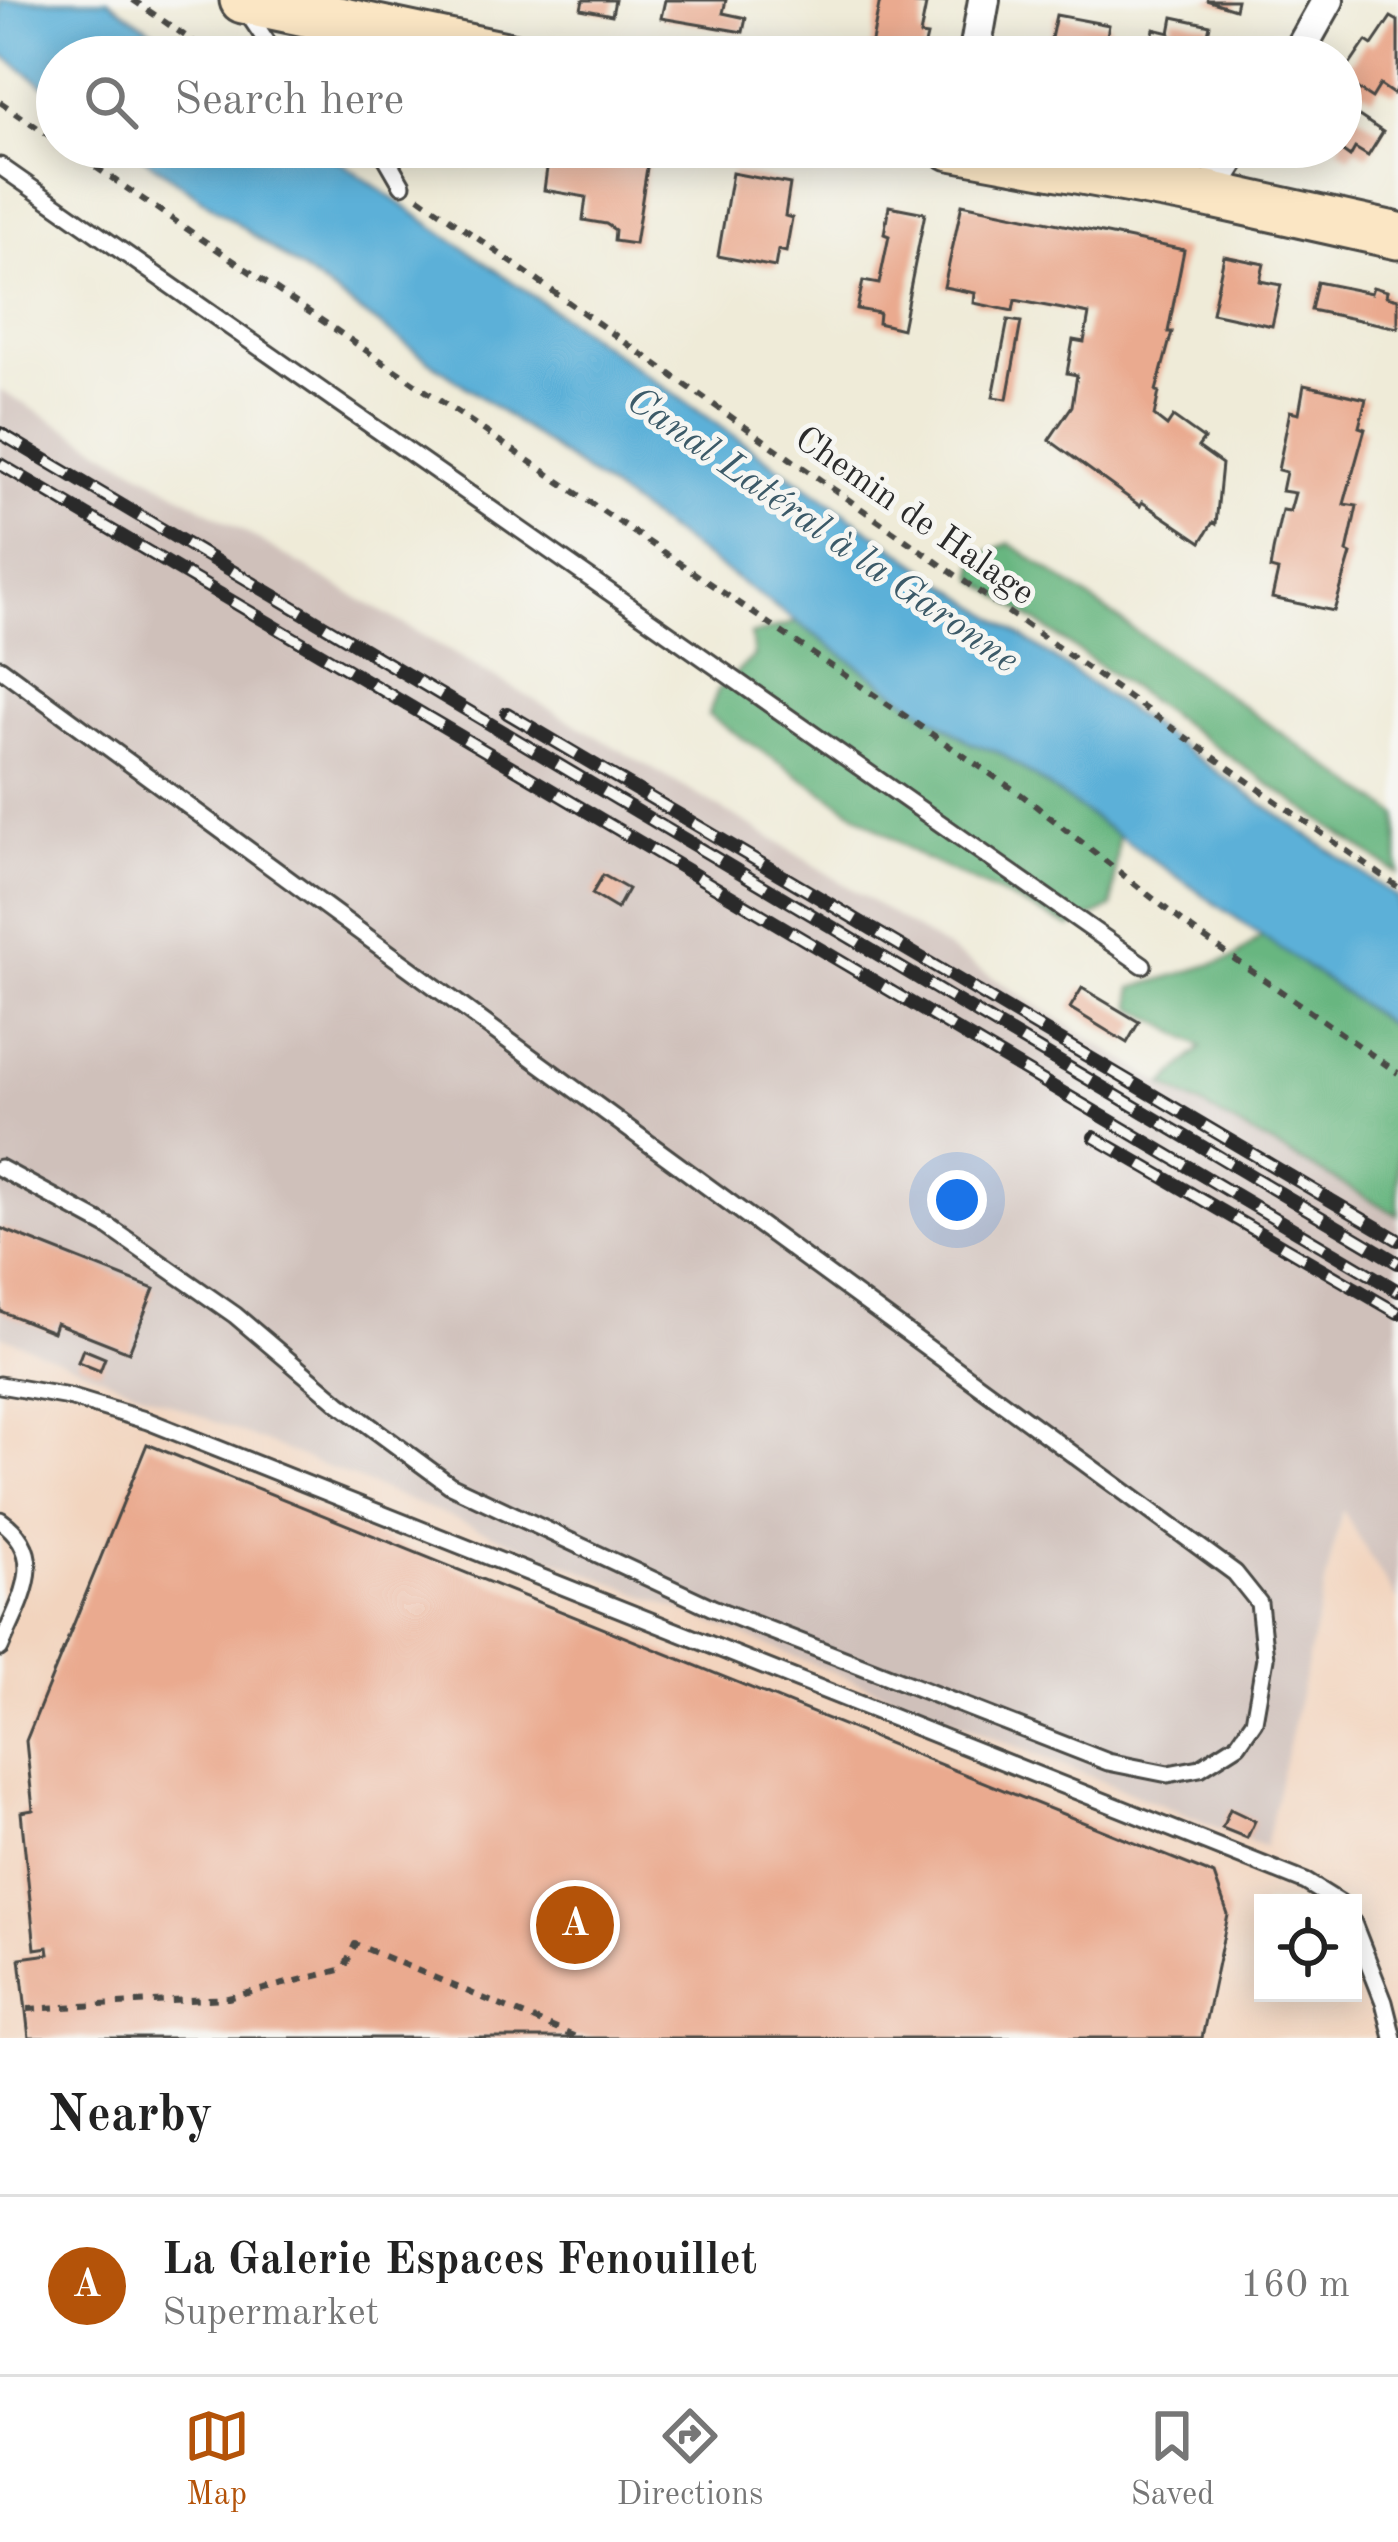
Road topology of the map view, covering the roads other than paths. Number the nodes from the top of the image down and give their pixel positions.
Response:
1 (241, 0) edge
2 (984, 0) edge
3 (1328, 0) edge
4 (264, 36) edge
5 (413, 36) edge
6 (978, 36) edge
7 (1308, 36) edge
8 (0, 166) edge
9 (392, 168) edge
10 (1066, 168) edge
11 (1225, 168) edge
12 (402, 185) road end
13 (1208, 194) junction
14 (1394, 226) edge
15 (0, 668) edge
16 (1143, 965) dead end
17 (0, 1168) edge
18 (0, 1384) edge
19 (0, 1520) edge
20 (0, 1648) edge
21 (1323, 1894) edge
22 (1362, 1946) edge
23 (1393, 2038) edge

1 - 4 lane
1 - 5 street
2 - 6 street
3 - 7 street
8 - 16 lane
9 - 12 lane
10 - 13 street
11 - 13 street
13 - 14 street
15 - 17 lane
18 - 21 lane
19 - 20 lane
22 - 23 lane

